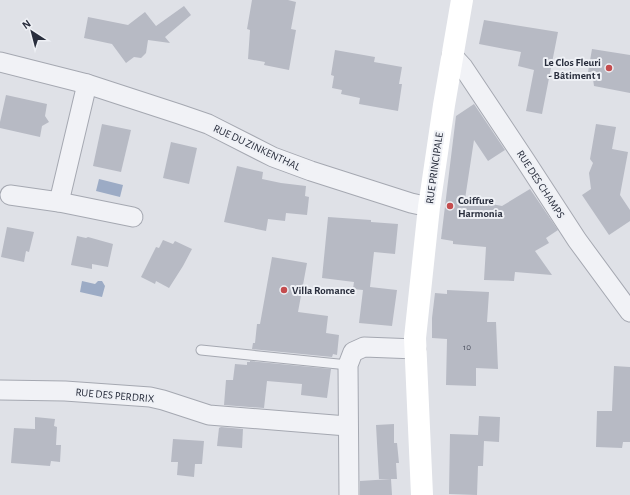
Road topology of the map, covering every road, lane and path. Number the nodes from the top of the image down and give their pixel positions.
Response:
1 (460, 0) edge
2 (452, 55) junction
3 (0, 62) edge
4 (87, 84) junction
5 (10, 195) dead end
6 (59, 202) junction
7 (429, 207) junction
8 (133, 217) dead end
9 (630, 312) edge
10 (415, 343) junction
11 (201, 350) dead end
12 (348, 365) junction
13 (0, 390) edge
14 (347, 426) junction
15 (349, 495) edge
16 (422, 495) edge

1 - 2 street, RUE PRINCIPALE
2 - 7 street, RUE PRINCIPALE
2 - 9 street, RUE DES CHAMPS
3 - 4 street, RUE DU ZINKENTHAL
4 - 6 street
4 - 7 street, RUE DU ZINKENTHAL
5 - 6 street
6 - 8 street
7 - 10 street, RUE PRINCIPALE
10 - 12 street
10 - 16 street, RUE PRINCIPALE
11 - 12 lane
12 - 14 street
13 - 14 street, RUE DES PERDRIX
14 - 15 street

